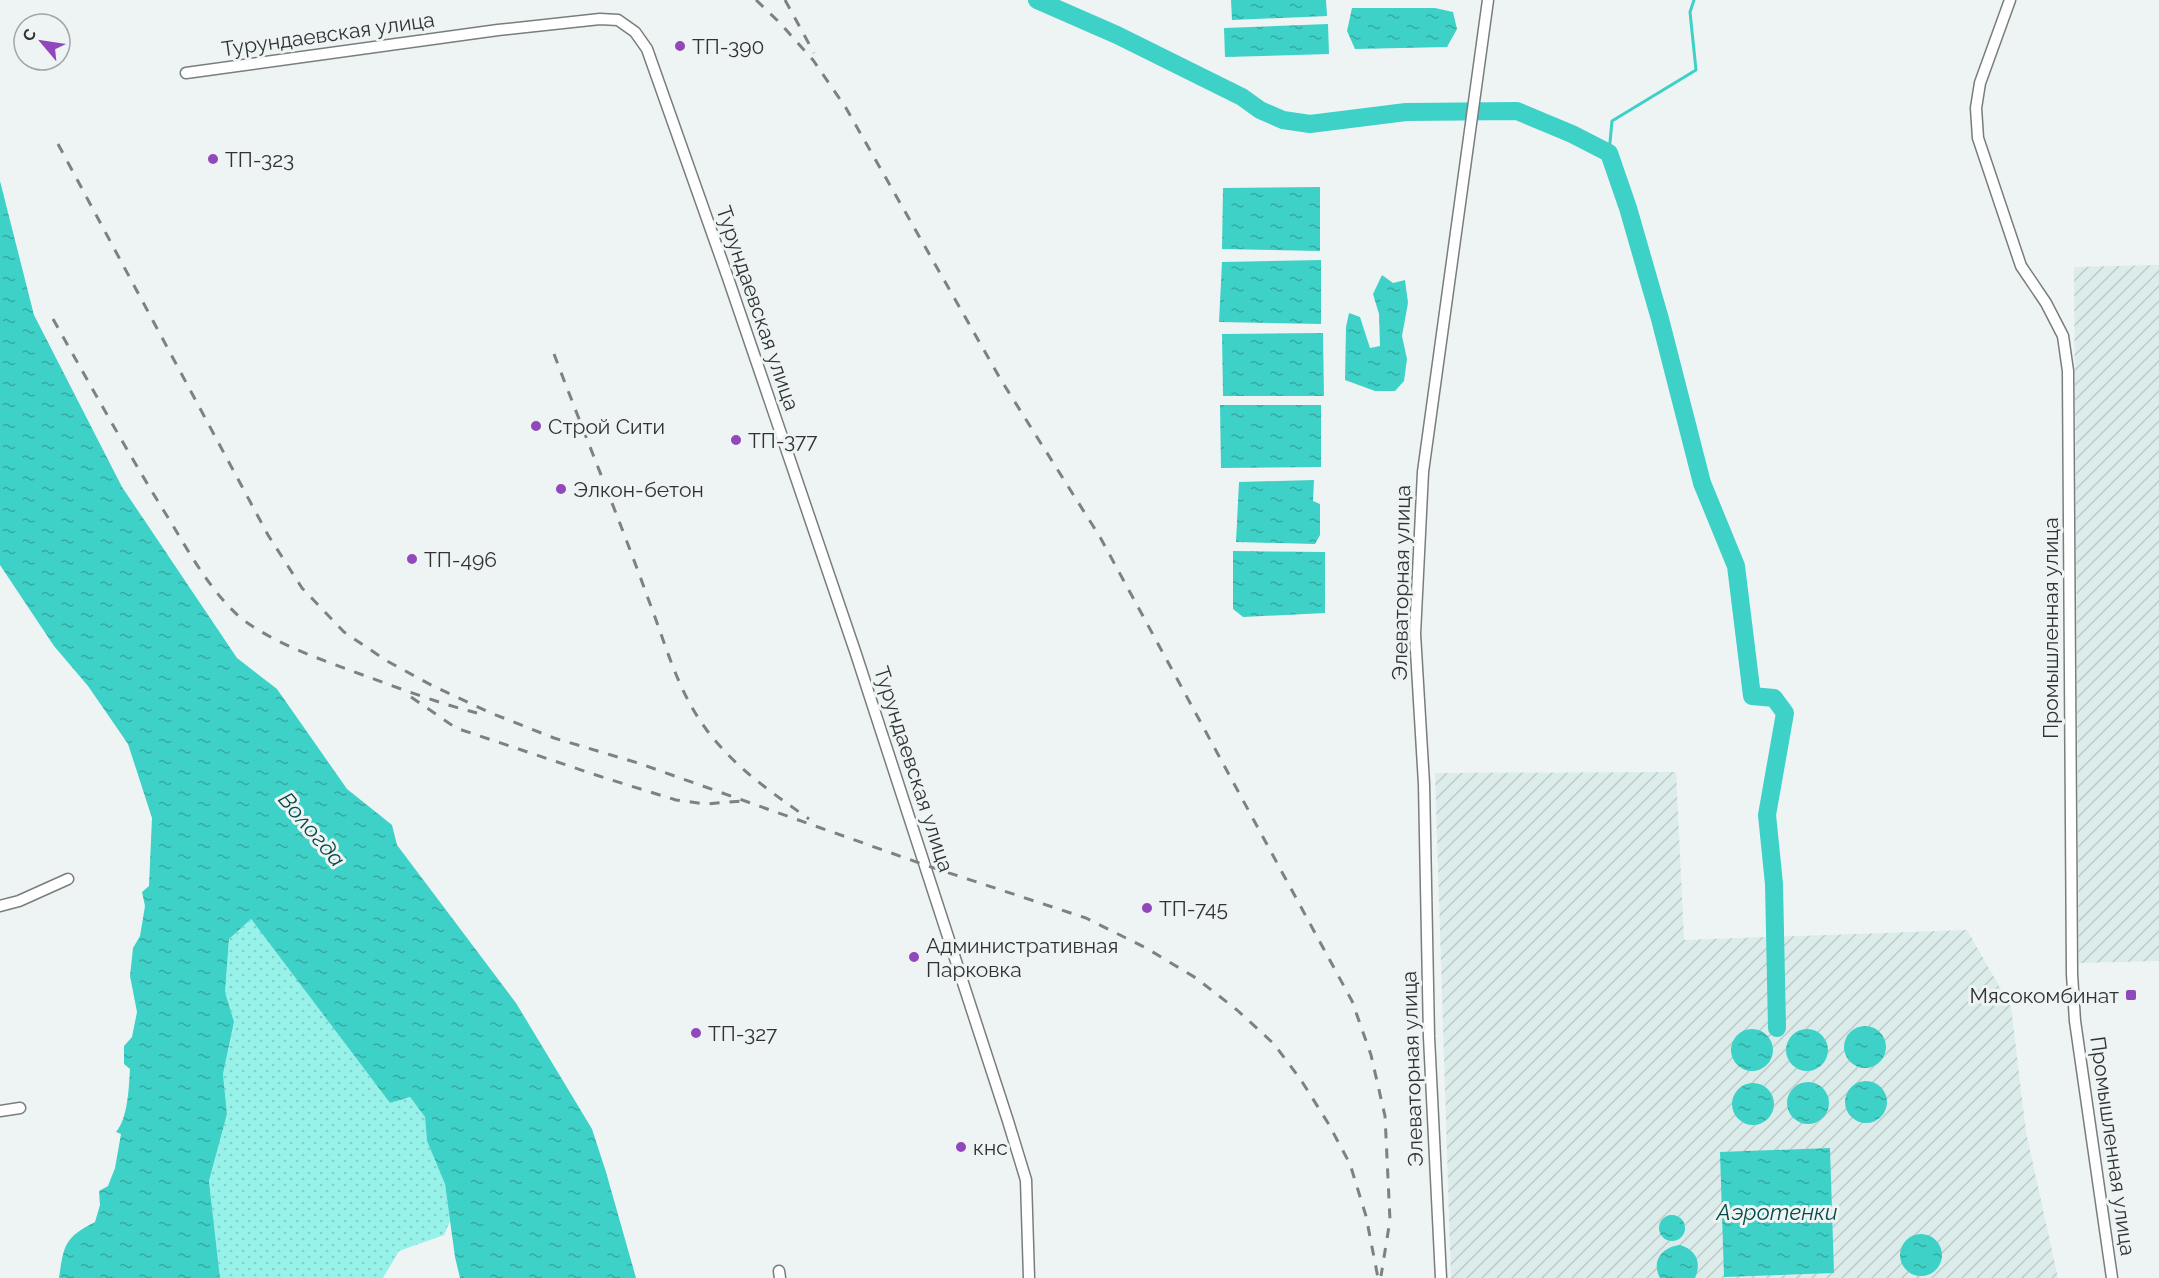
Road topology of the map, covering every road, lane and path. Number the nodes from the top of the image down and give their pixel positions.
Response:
1 (1488, 0) edge
2 (2010, 0) edge
3 (186, 73) dead end
4 (68, 879) dead end
5 (0, 906) edge
6 (20, 1108) dead end
7 (0, 1111) edge
8 (1029, 1278) edge
9 (1441, 1278) edge
10 (2112, 1278) edge

1 - 9 street, Элеваторная улица
2 - 10 street, Промышленная улица
3 - 8 street, Турундаевская улица
4 - 5 street
6 - 7 street

